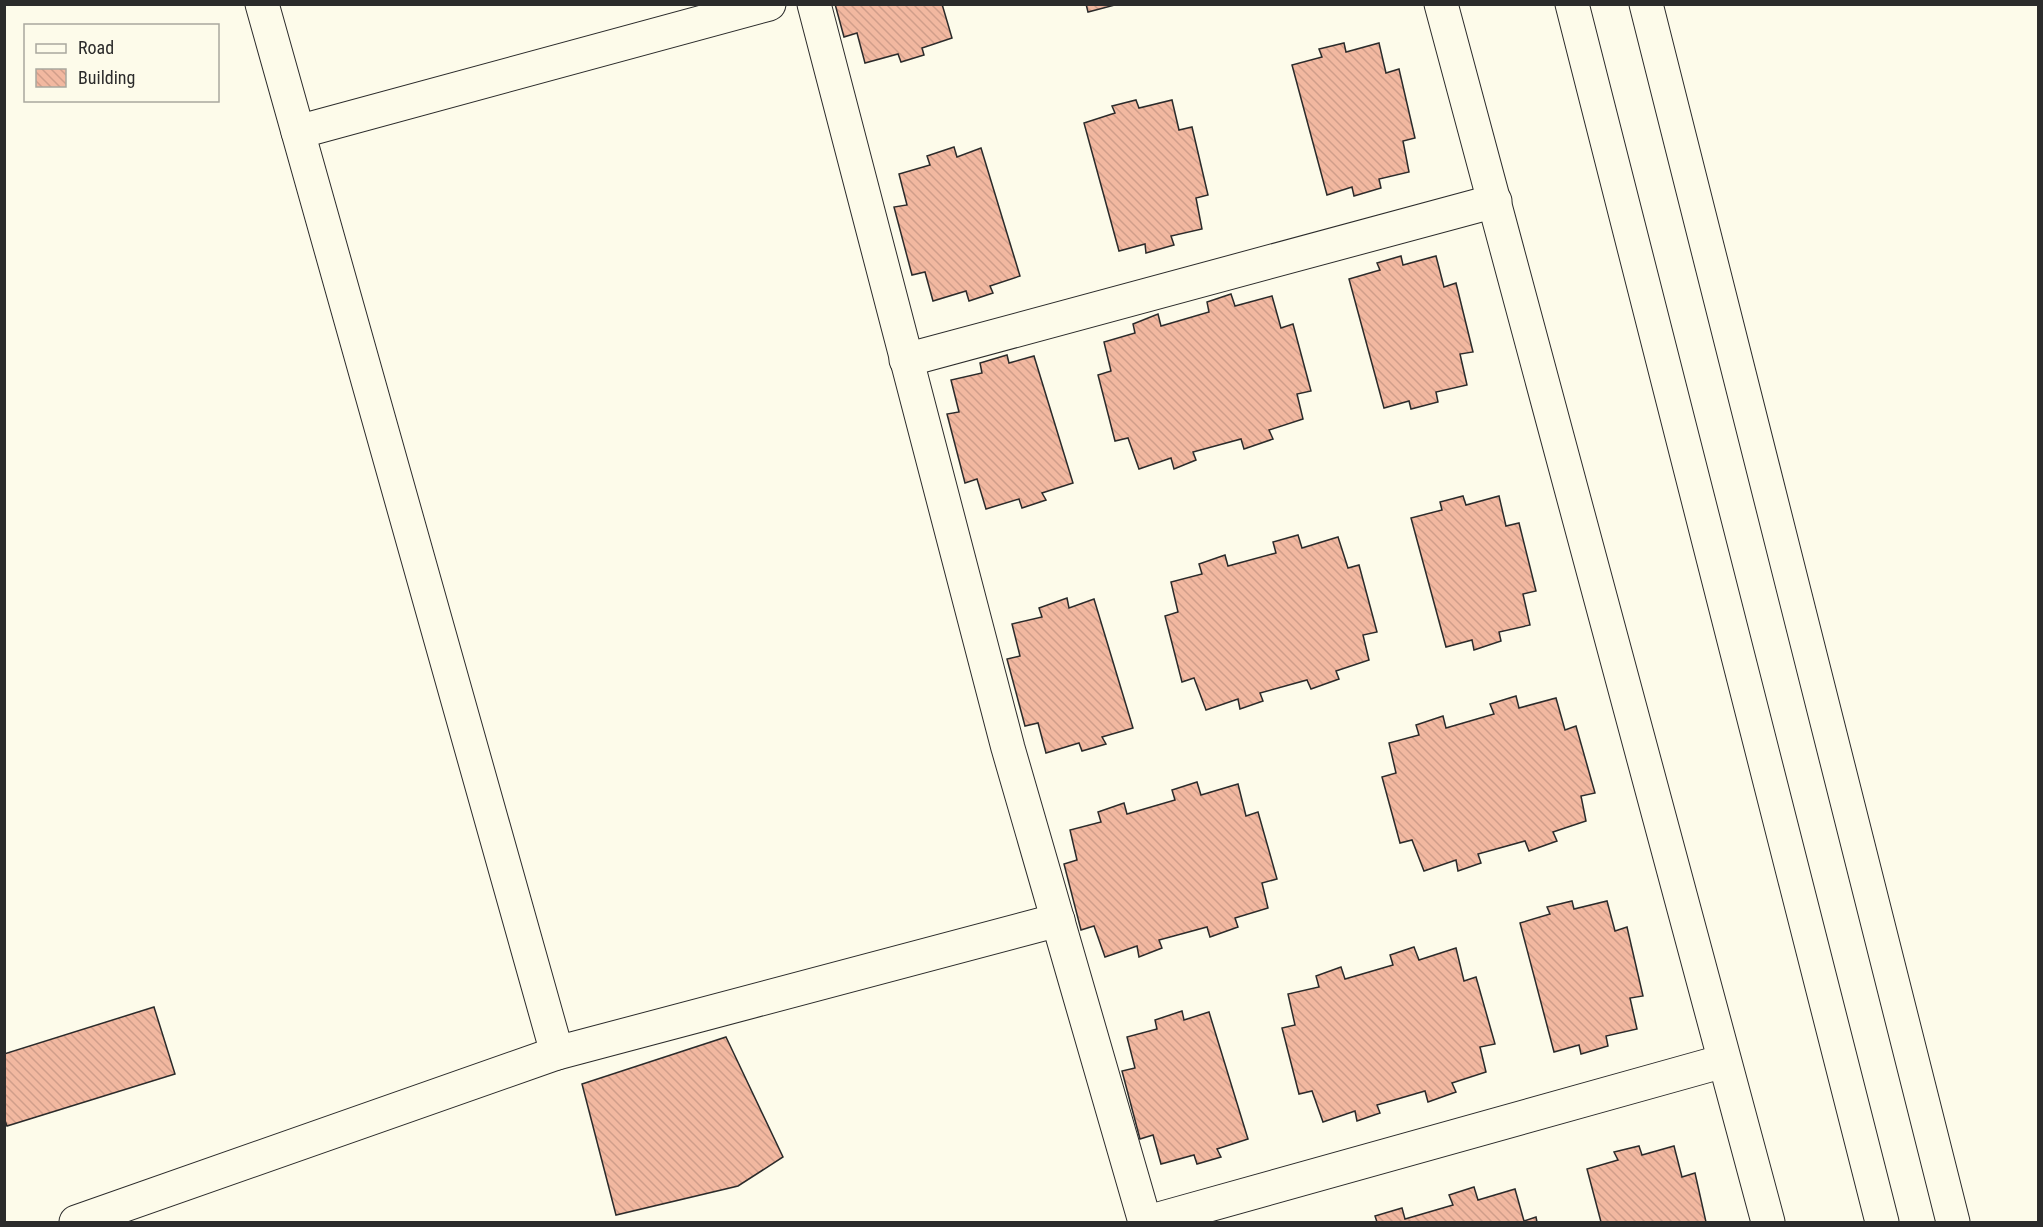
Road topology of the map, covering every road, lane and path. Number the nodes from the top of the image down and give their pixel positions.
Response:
1 (262, 4) edge
2 (769, 4) edge
3 (814, 4) edge
4 (1442, 4) edge
5 (1572, 4) edge
6 (1647, 4) edge
7 (298, 132) junction
8 (1495, 201) junction
9 (906, 360) junction
10 (1058, 920) junction
11 (557, 1053) junction
12 (1725, 1061) junction
13 (76, 1222) edge
14 (1146, 1222) edge
15 (1768, 1222) edge
16 (1882, 1222) edge
17 (1953, 1222) edge

1 - 7 street
2 - 7 street
3 - 9 street
4 - 8 street
5 - 16 street
6 - 17 street
7 - 11 street
8 - 9 street
8 - 12 street
9 - 10 street
10 - 11 street
10 - 14 street
11 - 13 street
12 - 14 street
12 - 15 street

